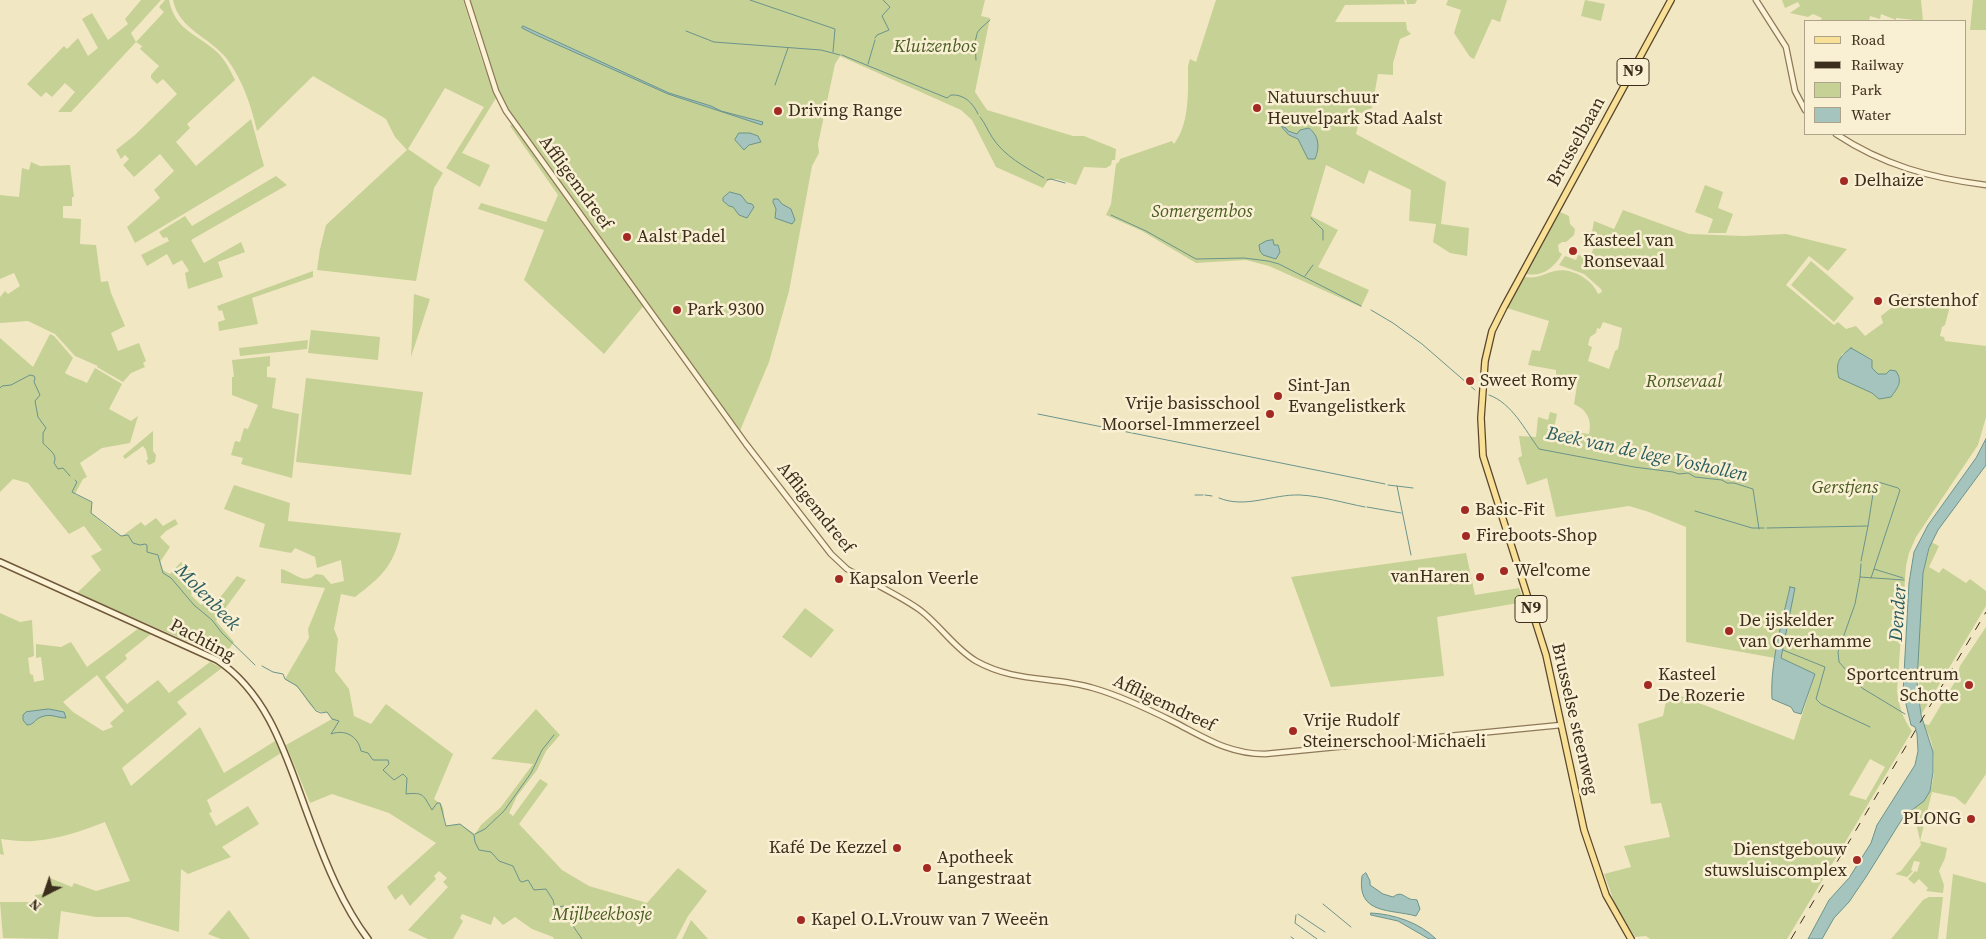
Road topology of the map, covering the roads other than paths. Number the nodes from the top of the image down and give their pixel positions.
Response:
1 (466, 0) edge
2 (1671, 0) edge
3 (1756, 0) edge
4 (1804, 109) edge
5 (1838, 135) edge
6 (1986, 185) edge
7 (1551, 220) joint
8 (0, 562) edge
9 (1561, 725) junction
10 (365, 938) edge
11 (1628, 938) edge

1 - 9 street, Affligemdreef
2 - 7 main road, Brusselbaan / N9
3 - 4 street
5 - 6 street
7 - 9 main road, Brusselse steenweg / N9
8 - 10 main road, Pachting
9 - 11 main road, Brusselse steenweg / N9

